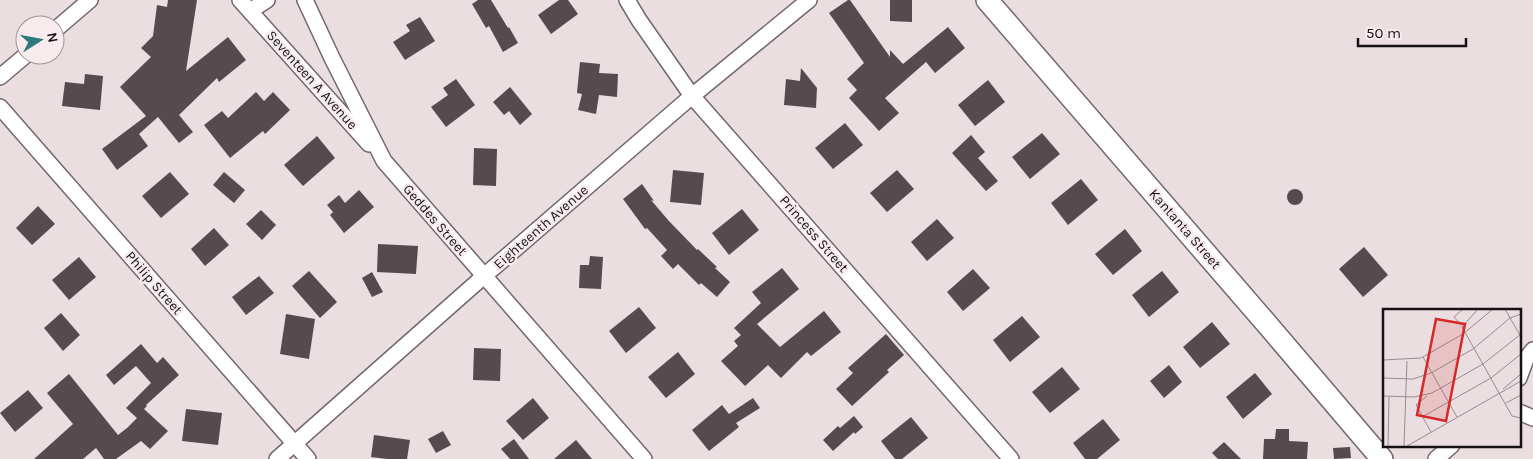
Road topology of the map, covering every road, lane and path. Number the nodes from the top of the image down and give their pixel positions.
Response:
1 (90, 0) edge
2 (267, 0) edge
3 (306, 0) edge
4 (627, 0) edge
5 (809, 0) edge
6 (987, 0) edge
7 (245, 5) edge
8 (65, 21) edge
9 (15, 64) edge
10 (0, 77) edge
11 (692, 96) junction
12 (0, 107) edge
13 (384, 161) junction
14 (484, 276) junction
15 (1533, 350) edge
16 (1520, 375) edge
17 (1520, 412) edge
18 (1533, 418) edge
19 (294, 444) junction
20 (1451, 446) edge
21 (277, 459) edge
22 (308, 459) edge
23 (644, 459) edge
24 (1011, 459) edge
25 (1382, 459) edge
26 (1436, 459) edge

1 - 8 street
2 - 7 street
3 - 13 street, Geddes Street
4 - 11 street, Princess Street
5 - 11 street, Eighteenth Avenue
6 - 25 street, Kantanta Street
7 - 13 street, Seventeen A Avenue
9 - 10 street
11 - 14 street, Eighteenth Avenue
11 - 24 street, Princess Street
12 - 19 street, Philip Street
13 - 14 street, Geddes Street
14 - 19 street, Eighteenth Avenue
14 - 23 street, Geddes Street
15 - 16 street
17 - 18 street
19 - 21 street, Eighteenth Avenue
19 - 22 street, Philip Street
20 - 26 street

